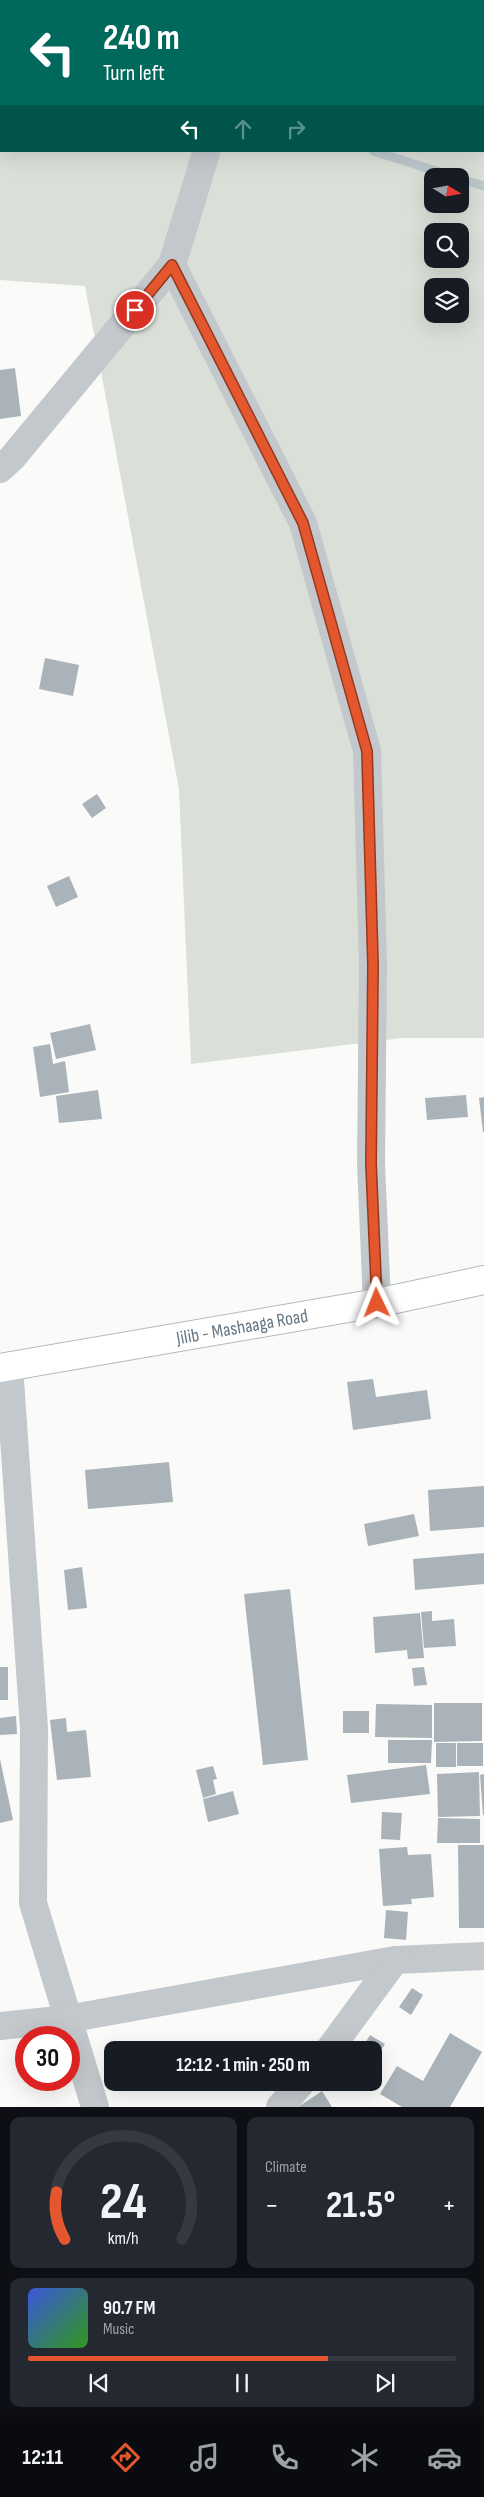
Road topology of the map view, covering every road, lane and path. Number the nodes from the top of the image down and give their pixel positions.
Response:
1 (206, 153) dead end
2 (172, 265) junction
3 (0, 469) edge
4 (484, 1280) edge
5 (377, 1303) junction
6 (4, 1367) edge
7 (484, 1956) edge
8 (395, 1960) junction
9 (67, 2019) junction
10 (0, 2026) edge
11 (336, 2041) edge
12 (294, 2091) edge
13 (95, 2107) edge
14 (280, 2107) edge

1 - 2 street
2 - 3 street
2 - 5 street
4 - 5 main road, Jilib - Mashaaga Road
5 - 6 main road, Jilib - Mashaaga Road
6 - 9 street
7 - 8 street
8 - 9 street
8 - 11 street
9 - 10 street
9 - 13 street
12 - 14 street

